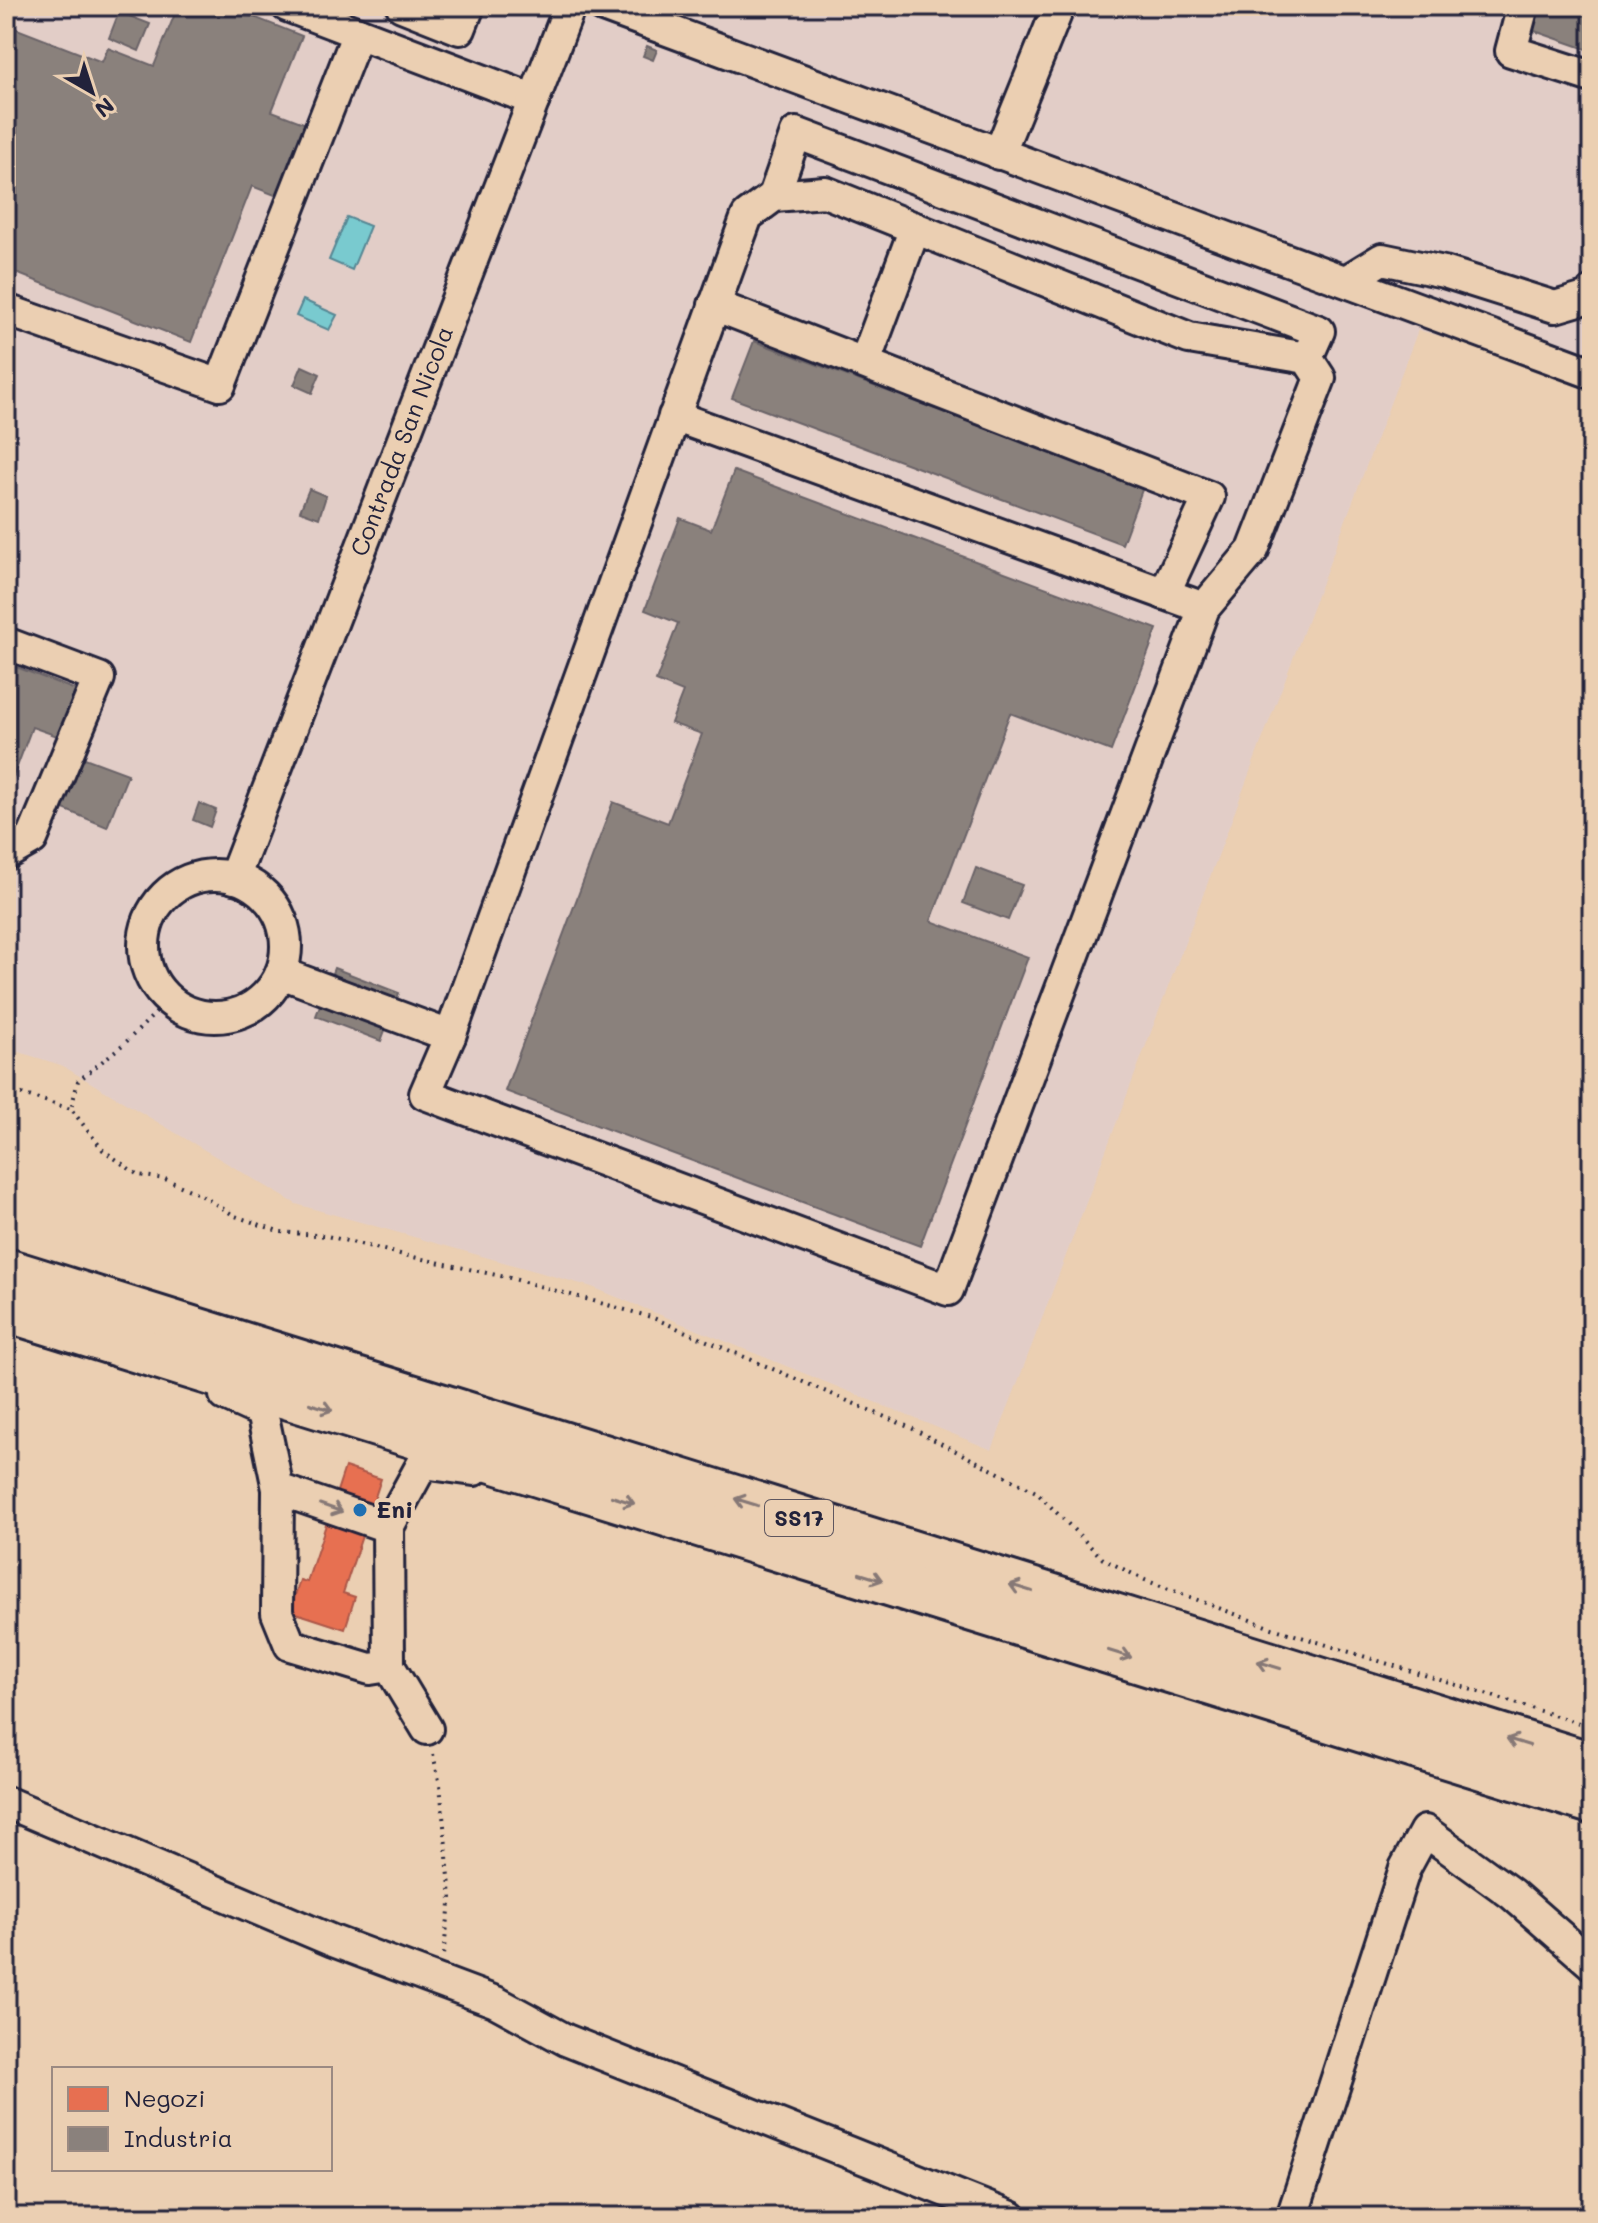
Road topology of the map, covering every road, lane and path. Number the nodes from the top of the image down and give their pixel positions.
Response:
1 (287, 6) edge
2 (402, 6) edge
3 (469, 6) edge
4 (570, 6) edge
5 (603, 6) edge
6 (1059, 6) edge
7 (1523, 6) edge
8 (358, 33) junction
9 (1592, 77) edge
10 (534, 100) junction
11 (999, 154) junction
12 (774, 196) junction
13 (915, 228) junction
14 (1346, 281) junction
15 (1592, 292) edge
16 (714, 305) junction
17 (6, 310) edge
18 (1307, 358) junction
19 (865, 362) junction
20 (1592, 373) edge
21 (674, 416) junction
22 (1164, 594) junction
23 (1204, 608) junction
24 (6, 643) edge
25 (6, 854) edge
26 (234, 878) junction
27 (281, 973) junction
28 (168, 1001) junction
29 (450, 1036) junction
30 (6, 1089) edge
31 (71, 1109) junction
32 (6, 1271) edge
33 (6, 1309) edge
34 (84, 1333) junction
35 (566, 1483) junction
36 (278, 1489) junction
37 (388, 1527) junction
38 (389, 1666) junction
39 (1592, 1727) edge
40 (427, 1729) joint
41 (1592, 1765) edge
42 (1592, 1801) edge
43 (6, 1802) edge
44 (1592, 1964) edge
45 (439, 1981) junction
46 (1011, 2217) edge
47 (1292, 2217) edge

1 - 8 street
2 - 3 street
4 - 10 street, Contrada San Nicola
5 - 11 street
6 - 11 street
7 - 9 street
8 - 10 street
8 - 17 street
10 - 26 street, Contrada San Nicola
11 - 14 street
12 - 13 street
12 - 16 street
12 - 18 street
13 - 18 street
13 - 19 street
14 - 15 street
14 - 20 street
16 - 19 street
16 - 21 street
18 - 23 street
19 - 22 street
21 - 22 street
21 - 29 street
22 - 23 street
23 - 29 street
24 - 25 street
26 - 27 street
26 - 28 street
27 - 28 street
27 - 29 street
28 - 31 path
30 - 31 path
31 - 39 path
41 -> 32 highway, SS17
33 - 34 highway, SS17
34 -> 35 highway, SS17
34 - 36 street
35 - 37 street
35 -> 42 highway, SS17
36 -> 37 street
36 - 38 street
37 - 38 street
38 - 40 street
40 - 45 path
43 - 45 street
44 - 47 street
45 - 46 street

